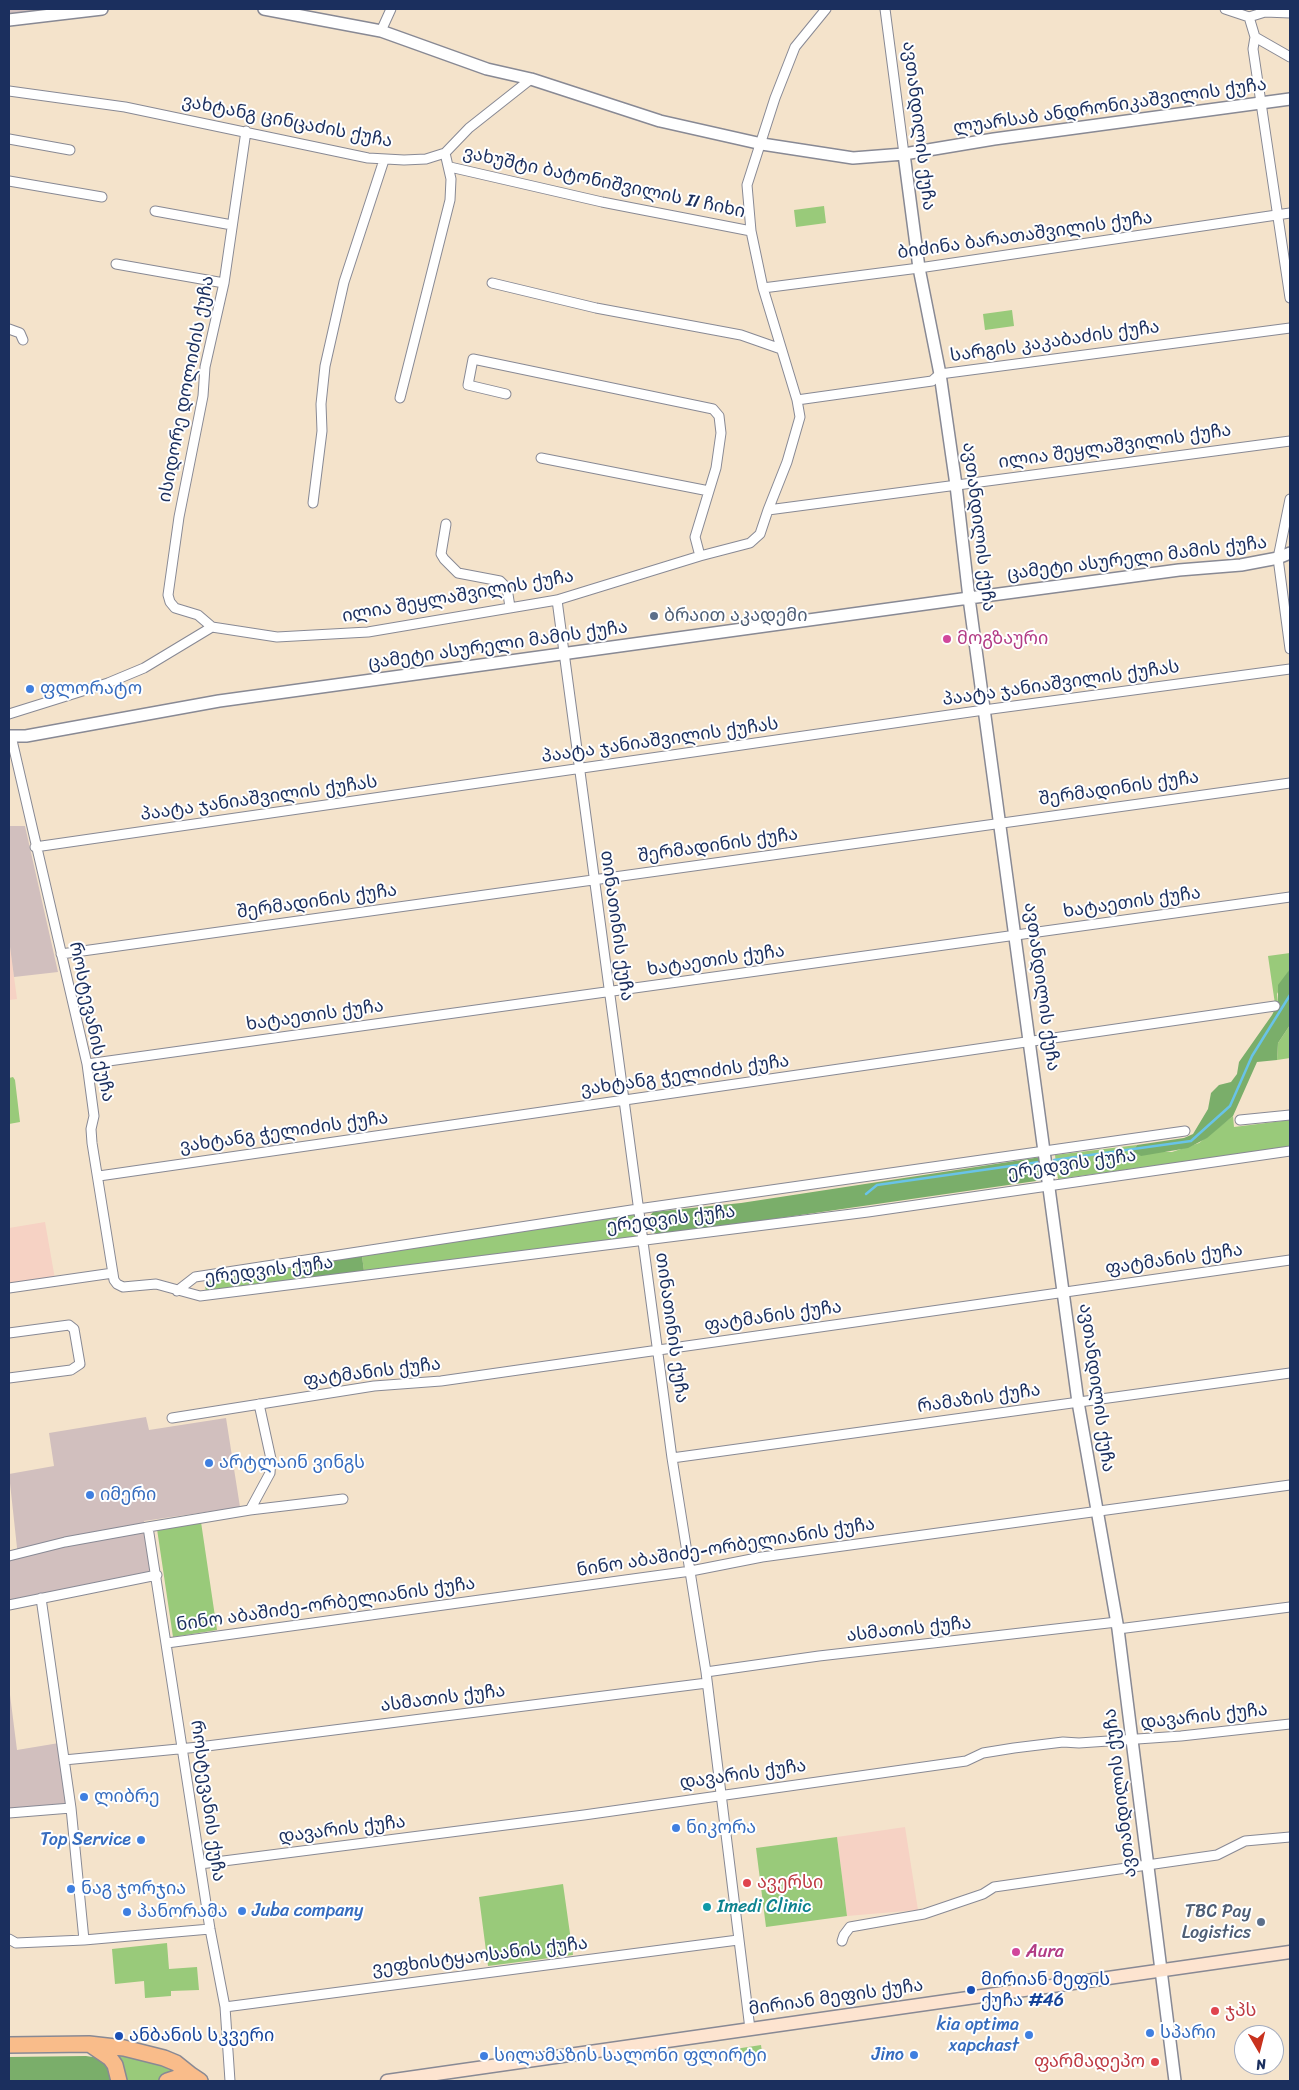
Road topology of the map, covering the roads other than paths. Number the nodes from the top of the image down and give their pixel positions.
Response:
1 (102, 9) edge
2 (264, 9) edge
3 (391, 9) edge
4 (826, 9) edge
5 (885, 9) edge
6 (1225, 9) edge
7 (1290, 14) edge
8 (1249, 17) junction
9 (9, 20) edge
10 (381, 31) junction
11 (1255, 37) junction
12 (1290, 57) edge
13 (532, 79) junction
14 (9, 91) edge
15 (1290, 99) edge
16 (1263, 102) junction
17 (246, 131) junction
18 (9, 139) edge
19 (762, 144) junction
20 (70, 150) dead end
21 (445, 153) junction
22 (904, 154) junction
23 (384, 160) junction
24 (450, 166) junction
25 (9, 181) edge
26 (102, 197) dead end
27 (155, 211) dead end
28 (1290, 213) edge
29 (1277, 215) junction
30 (232, 225) junction
31 (751, 231) junction
32 (116, 264) dead end
33 (919, 268) junction
34 (224, 283) junction
35 (492, 283) dead end
36 (763, 288) junction
37 (1290, 298) edge
38 (1290, 328) edge
39 (9, 329) edge
40 (23, 340) dead end
41 (781, 349) junction
42 (940, 374) junction
43 (506, 394) dead end
44 (400, 398) dead end
45 (797, 400) junction
46 (1290, 441) edge
47 (541, 458) dead end
48 (956, 485) junction
49 (709, 492) junction
50 (1290, 499) edge
51 (312, 503) dead end
52 (768, 510) junction
53 (446, 524) dead end
54 (1290, 553) edge
55 (700, 556) junction
56 (1278, 558) junction
57 (969, 598) junction
58 (557, 600) junction
59 (510, 607) junction
60 (212, 627) junction
61 (1290, 650) edge
62 (563, 655) junction
63 (1290, 670) edge
64 (984, 710) junction
65 (9, 714) edge
66 (10, 736) edge
67 (578, 769) junction
68 (1290, 783) edge
69 (1000, 823) junction
70 (35, 847) junction
71 (593, 880) junction
72 (1290, 897) edge
73 (1016, 936) junction
74 (61, 954) junction
75 (609, 992) junction
76 (1275, 1006) dead end
77 (1031, 1043) junction
78 (87, 1064) junction
79 (624, 1101) junction
80 (1290, 1115) edge
81 (1240, 1120) dead end
82 (1185, 1131) dead end
83 (1290, 1151) edge
84 (1046, 1152) junction
85 (99, 1176) junction
86 (1049, 1184) junction
87 (638, 1209) junction
88 (643, 1240) junction
89 (1290, 1260) edge
90 (113, 1272) junction
91 (9, 1288) edge
92 (177, 1291) junction
93 (1064, 1292) junction
94 (9, 1333) edge
95 (658, 1351) junction
96 (1290, 1373) edge
97 (9, 1378) edge
98 (1078, 1402) junction
99 (259, 1404) junction
100 (172, 1418) dead end
101 (672, 1458) junction
102 (1290, 1485) edge
103 (343, 1499) dead end
104 (250, 1510) junction
105 (1098, 1511) junction
106 (148, 1527) junction
107 (9, 1556) edge
108 (691, 1571) junction
109 (157, 1575) junction
110 (41, 1598) junction
111 (9, 1605) edge
112 (1290, 1606) edge
113 (1118, 1625) junction
114 (167, 1644) junction
115 (706, 1672) junction
116 (707, 1684) junction
117 (1290, 1724) edge
118 (1132, 1740) junction
119 (183, 1749) junction
120 (64, 1760) junction
121 (719, 1794) junction
122 (70, 1808) junction
123 (9, 1813) edge
124 (1290, 1837) edge
125 (200, 1864) junction
126 (1147, 1864) junction
127 (210, 1929) junction
128 (9, 1939) edge
129 (84, 1940) junction
130 (738, 1940) junction
131 (842, 1941) dead end
132 (1290, 1952) edge
133 (1160, 1971) junction
134 (225, 2007) junction
135 (750, 2029) junction
136 (89, 2044) junction
137 (9, 2045) edge
138 (198, 2079) edge
139 (119, 2081) edge
140 (167, 2081) edge
141 (230, 2081) edge
142 (387, 2081) edge
143 (1175, 2081) edge

1 - 9 street
2 - 10 street, ლუარსაბ ანდრონიკაშვილის ქუჩა
3 - 10 street
4 - 19 street
5 - 22 street, ავთანდილის ქუჩა
6 - 8 street
7 - 8 street
8 - 11 street
10 - 13 street, ლუარსაბ ანდრონიკაშვილის ქუჩა
11 - 12 street
11 - 16 street
13 - 19 street, ლუარსაბ ანდრონიკაშვილის ქუჩა
13 - 21 street, ვახტანგ ცინცაძის ქუჩა
14 - 17 street, ვახტანგ ცინცაძის ქუჩა
15 - 16 street, ლუარსაბ ანდრონიკაშვილის ქუჩა
16 - 22 street, ლუარსაბ ანდრონიკაშვილის ქუჩა
16 - 29 street
17 - 23 street, ვახტანგ ცინცაძის ქუჩა
17 - 30 street, ისიდორე დოლიძის ქუჩა
18 - 20 street
19 - 22 street, ლუარსაბ ანდრონიკაშვილის ქუჩა
19 - 31 street
21 - 23 street, ვახტანგ ცინცაძის ქუჩა
21 - 24 street
22 - 33 street, ავთანდილის ქუჩა
23 - 51 street
24 - 31 street, ვახუშტი ბატონიშვილის II ჩიხი
24 - 44 street
25 - 26 street
27 - 30 street
28 - 29 street, ბიძინა ბარათაშვილის ქუჩა
29 - 33 street, ბიძინა ბარათაშვილის ქუჩა
29 - 37 street
30 - 34 street, ისიდორე დოლიძის ქუჩა
31 - 36 street
32 - 34 street
33 - 36 street, ბიძინა ბარათაშვილის ქუჩა
33 - 42 street, ავთანდილის ქუჩა
34 - 60 street, ისიდორე დოლიძის ქუჩა
35 - 41 street
36 - 41 street
38 - 42 street, სარგის კაკაბაძის ქუჩა
39 - 40 street
41 - 45 street
42 - 45 street, სარგის კაკაბაძის ქუჩა
42 - 48 street, ავთანდილის ქუჩა
43 - 49 street
45 - 52 street
46 - 48 street, ილია შეყლაშვილის ქუჩა
47 - 49 street
48 - 52 street, ილია შეყლაშვილის ქუჩა
48 - 57 street, ავთანდილის ქუჩა
49 - 55 street
50 - 56 street
52 - 55 street, ილია შეყლაშვილის ქუჩა
53 - 59 street
54 - 56 street, ცამეტი ასურელი მამის ქუჩა
55 - 58 street, ილია შეყლაშვილის ქუჩა
56 - 57 street, ცამეტი ასურელი მამის ქუჩა
56 - 61 street
57 - 62 street, ცამეტი ასურელი მამის ქუჩა
57 - 64 street, ავთანდილის ქუჩა
58 - 59 street, ილია შეყლაშვილის ქუჩა
58 - 62 street, თინათინის ქუჩა
59 - 60 street, ილია შეყლაშვილის ქუჩა
60 - 65 street
62 - 66 street, ცამეტი ასურელი მამის ქუჩა
62 - 67 street, თინათინის ქუჩა
63 - 64 street, პაატა ჯანიაშვილის ქუჩას
64 - 67 street, პაატა ჯანიაშვილის ქუჩას
64 - 69 street, ავთანდილის ქუჩა
66 - 70 street, როსტევანის ქუჩა
67 - 70 street, პაატა ჯანიაშვილის ქუჩას
67 - 71 street, თინათინის ქუჩა
68 - 69 street, შერმადინის ქუჩა
69 - 71 street, შერმადინის ქუჩა
69 - 73 street, ავთანდილის ქუჩა
70 - 74 street, როსტევანის ქუჩა
71 - 74 street, შერმადინის ქუჩა
71 - 75 street, თინათინის ქუჩა
72 - 73 street, ხატაეთის ქუჩა
73 - 75 street, ხატაეთის ქუჩა
73 - 77 street, ავთანდილის ქუჩა
74 - 78 street, როსტევანის ქუჩა
75 - 78 street, ხატაეთის ქუჩა
75 - 79 street, თინათინის ქუჩა
76 - 77 street, ვახტანგ ჭელიძის ქუჩა
77 - 79 street, ვახტანგ ჭელიძის ქუჩა
77 - 84 street, ავთანდილის ქუჩა
78 - 85 street, როსტევანის ქუჩა
79 - 85 street, ვახტანგ ჭელიძის ქუჩა
79 - 87 street, თინათინის ქუჩა
80 - 81 street
82 - 84 street, ერედვის ქუჩა
83 - 86 street, ერედვის ქუჩა
84 - 86 street, ავთანდილის ქუჩა
84 - 87 street, ერედვის ქუჩა
85 - 90 street, როსტევანის ქუჩა
86 - 88 street, ერედვის ქუჩა
86 - 93 street, ავთანდილის ქუჩა
87 - 88 street, თინათინის ქუჩა
87 - 92 street, ერედვის ქუჩა
88 - 92 street, ერედვის ქუჩა
88 - 95 street, თინათინის ქუჩა
89 - 93 street, ფატმანის ქუჩა
90 - 91 street
90 - 92 street
93 - 95 street, ფატმანის ქუჩა
93 - 98 street, ავთანდილის ქუჩა
94 - 97 street
95 - 99 street, ფატმანის ქუჩა
95 - 101 street, თინათინის ქუჩა
96 - 98 street, რამაზის ქუჩა
98 - 101 street, რამაზის ქუჩა
98 - 105 street, ავთანდილის ქუჩა
99 - 100 street, ფატმანის ქუჩა
99 - 104 street
101 - 108 street, თინათინის ქუჩა
102 - 105 street, ნინო აბაშიძე-ორბელიანის ქუჩა
103 - 104 street
104 - 106 street
105 - 108 street, ნინო აბაშიძე-ორბელიანის ქუჩა
105 - 113 street, ავთანდილის ქუჩა
106 - 107 street
106 - 109 street, როსტევანის ქუჩა
108 - 114 street, ნინო აბაშიძე-ორბელიანის ქუჩა
108 - 115 street, თინათინის ქუჩა
109 - 110 street
109 - 114 street, როსტევანის ქუჩა
110 - 111 street
110 - 120 street
112 - 113 street, ასმათის ქუჩა
113 - 115 street, ასმათის ქუჩა
113 - 118 street, ავთანდილის ქუჩა
114 - 119 street, როსტევანის ქუჩა
115 - 116 street, თინათინის ქუჩა
116 - 119 street, ასმათის ქუჩა
116 - 121 street, თინათინის ქუჩა
117 - 118 street, დავარის ქუჩა
118 - 121 street, დავარის ქუჩა
118 - 126 street, ავთანდილის ქუჩა
119 - 120 street, ასმათის ქუჩა
119 - 125 street, როსტევანის ქუჩა
120 - 122 street
121 - 125 street, დავარის ქუჩა
121 - 130 street, თინათინის ქუჩა
122 - 123 street
122 - 129 street
124 - 126 street
125 - 127 street, როსტევანის ქუჩა
126 - 131 street
126 - 133 street, ავთანდილის ქუჩა
127 - 129 street
127 - 134 street, როსტევანის ქუჩა
128 - 129 street
130 - 134 street, ვეფხისტყაოსანის ქუჩა
130 - 135 street, თინათინის ქუჩა
132 - 133 main road, მირიან მეფის ქუჩა
133 - 135 main road, მირიან მეფის ქუჩა
133 - 143 street, ავთანდილის ქუჩა
134 - 141 street, როსტევანის ქუჩა
135 - 142 main road, მირიან მეფის ქუჩა
136 - 137 main road
136 - 138 main road
136 - 139 main road
138 - 140 main road

